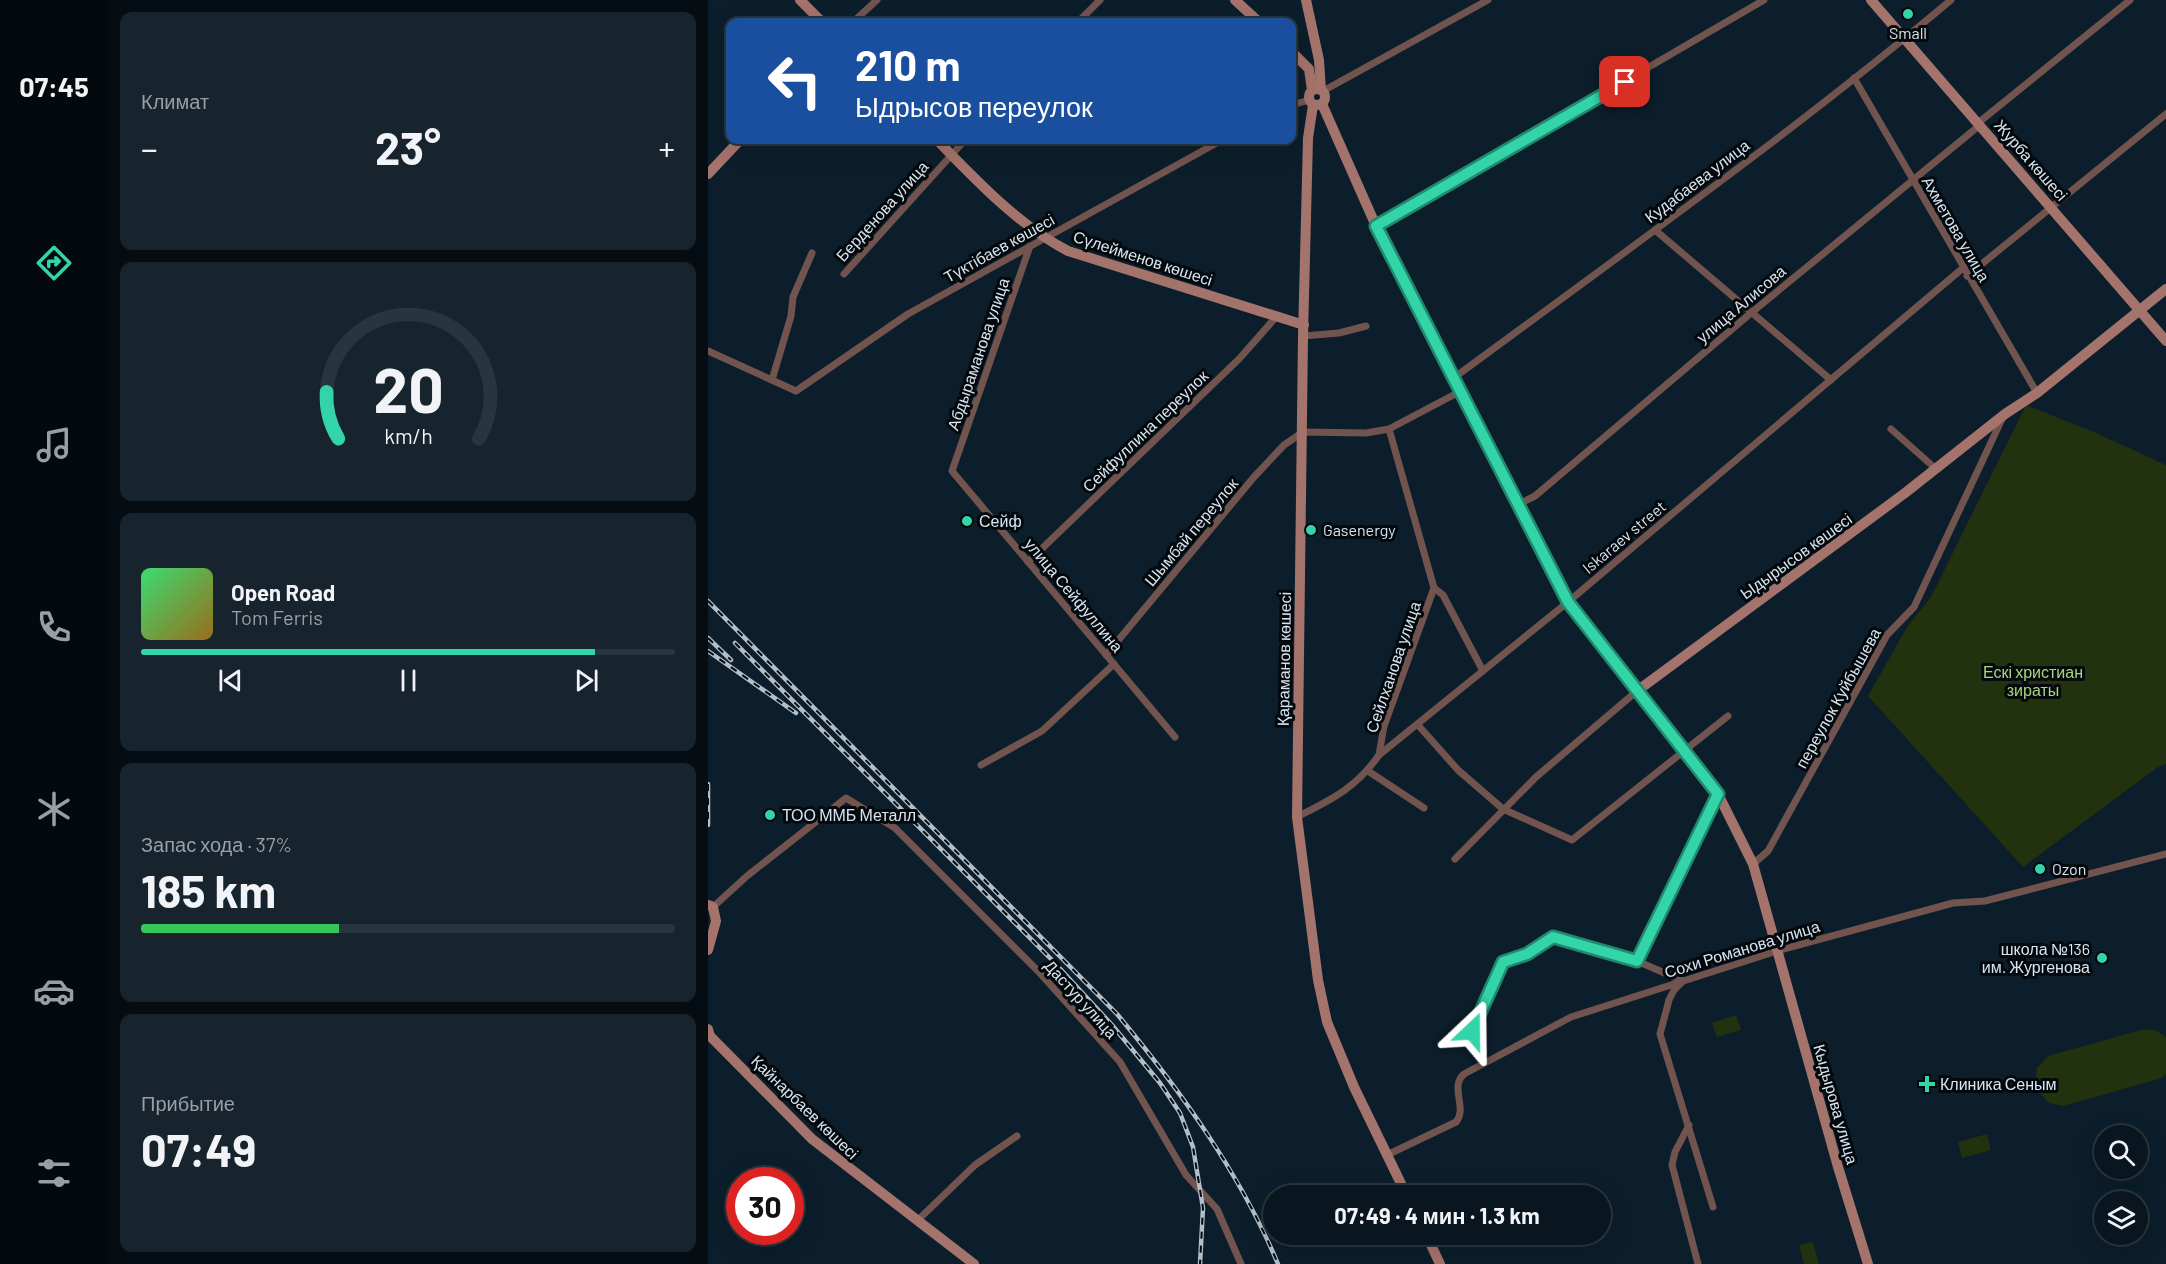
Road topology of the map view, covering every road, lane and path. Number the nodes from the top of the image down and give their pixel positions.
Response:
1 (800, 0) edge
2 (877, 0) edge
3 (1100, 0) edge
4 (1235, 0) edge
5 (1306, 0) edge
6 (1488, 0) edge
7 (1764, 0) edge
8 (1871, 0) edge
9 (1951, 0) edge
10 (2130, 0) edge
11 (818, 18) edge
12 (857, 18) edge
13 (1082, 18) edge
14 (1255, 18) edge
15 (1904, 39) junction
16 (1296, 56) edge
17 (1319, 60) junction
18 (1304, 64) junction
19 (1854, 78) junction
20 (1317, 97) junction
21 (1296, 104) edge
22 (2166, 114) edge
23 (1979, 124) junction
24 (736, 144) edge
25 (941, 144) edge
26 (961, 144) edge
27 (1215, 144) edge
28 (951, 154) junction
29 (708, 174) edge
30 (1912, 180) junction
31 (2052, 207) junction
32 (1376, 226) junction
33 (1655, 230) junction
34 (1044, 238) junction
35 (1030, 246) junction
36 (812, 253) dead end
37 (1963, 268) junction
38 (844, 274) dead end
39 (1967, 276) junction
40 (2166, 289) edge
41 (2139, 312) junction
42 (1751, 313) junction
43 (1277, 316) junction
44 (1366, 326) dead end
45 (1304, 331) junction
46 (2166, 341) edge
47 (708, 351) edge
48 (1455, 377) junction
49 (772, 380) junction
50 (1831, 380) junction
51 (1461, 391) junction
52 (2037, 393) junction
53 (2004, 414) junction
54 (1389, 429) junction
55 (1891, 429) dead end
56 (1303, 432) junction
57 (1936, 469) junction
58 (952, 471) joint
59 (1519, 504) junction
60 (1028, 562) junction
61 (1434, 588) junction
62 (1568, 602) junction
63 (1106, 655) junction
64 (1114, 664) junction
65 (1483, 671) junction
66 (1637, 691) junction
67 (1728, 716) dead end
68 (1418, 725) junction
69 (1175, 737) dead end
70 (1684, 749) junction
71 (1379, 755) junction
72 (981, 765) dead end
73 (1368, 771) junction
74 (1718, 794) junction
75 (1424, 808) dead end
76 (1502, 809) junction
77 (1298, 817) junction
78 (2166, 854) edge
79 (1455, 860) dead end
80 (1753, 864) junction
81 (710, 906) edge
82 (708, 950) edge
83 (1777, 951) junction
84 (1637, 961) junction
85 (1683, 981) junction
86 (708, 1029) edge
87 (1483, 1063) junction
88 (1689, 1125) junction
89 (1017, 1136) dead end
90 (1387, 1155) junction
91 (1402, 1185) edge
92 (1713, 1207) dead end
93 (919, 1220) junction
94 (1430, 1245) edge
95 (974, 1264) edge
96 (1240, 1264) edge
97 (1440, 1264) edge
98 (1698, 1264) edge
99 (1868, 1264) edge

1 - 11 street
2 - 12 street
3 - 13 street
4 - 14 street
5 - 17 street, Қараманов көшесі
6 - 20 street
7 - 32 street
8 - 15 street, Журба көшесі
9 - 15 street, Кудабаева улица
10 - 23 street, улица Алисова
15 - 19 street, Кудабаева улица
15 - 23 street, Журба көшесі
16 - 18 street
17 - 18 street
17 - 20 street, Қараманов көшесі
18 - 20 street
19 - 30 street, Ахметова улица
19 - 33 street, Кудабаева улица
20 - 21 street
20 - 32 street, Кыдырова улица
20 - 45 street, Қараманов көшесі
22 - 31 street
23 - 30 street, улица Алисова
23 - 31 street, Журба көшесі
24 - 29 street
25 - 28 street, Сүлейменов көшесі
26 - 28 street, Берденова улица
27 - 34 street, Түктібаев көшесі
28 - 34 street, Сүлейменов көшесі
28 - 38 street, Берденова улица
30 - 37 street, Ахметова улица
30 - 42 street, улица Алисова
31 - 39 street
31 - 41 street, Журба көшесі
32 - 48 street, Кыдырова улица
33 - 42 street
33 - 48 street, Кудабаева улица
34 - 35 street, Түктібаев көшесі
34 - 43 street, Сүлейменов көшесі
35 - 49 street, Түктібаев көшесі
35 - 58 street, Абдыраманова улица
36 - 49 street
37 - 39 street, Ахметова улица
37 - 50 street, Iskaraev street
39 - 52 street, Ахметова улица
40 - 41 street, Ыдырысов көшесі
41 - 46 street, Журба көшесі
41 - 52 street, Ыдырысов көшесі
42 - 50 street
42 - 59 street, улица Алисова
43 - 45 street, Сүлейменов көшесі
43 - 60 street, Сейфуллина переулок
44 - 45 street
45 - 56 street, Қараманов көшесі
47 - 49 street
48 - 51 street, Кыдырова улица
50 - 62 street, Iskaraev street
51 - 54 street
51 - 59 street, Кыдырова улица
52 - 53 street, Ыдырысов көшесі
53 - 57 street, Ыдырысов көшесі
53 - 80 street, переулок Куйбышева
54 - 56 street
54 - 61 street, Сейлханова улица
55 - 57 street
56 - 63 street, Шымбай переулок
56 - 77 street, Қараманов көшесі
57 - 66 street, Ыдырысов көшесі
58 - 60 street, улица Сейфуллина
59 - 62 street, Кыдырова улица
60 - 63 street, улица Сейфуллина
61 - 65 street, Сейлханова улица
61 - 71 street, Сейлханова улица
62 - 65 street, Iskaraev street
62 - 66 street, Кыдырова улица
63 - 64 street, улица Сейфуллина
64 - 69 street, улица Сейфуллина
64 - 72 street
65 - 68 street, Iskaraev street
66 - 70 street, Кыдырова улица
66 - 76 street, Ыдырысов көшесі
67 - 70 street
68 - 71 street, Iskaraev street
68 - 76 street
70 - 74 street, Кыдырова улица
70 - 76 street
71 - 73 street, Iskaraev street
73 - 75 street
73 - 77 street, Iskaraev street
74 - 80 street, Кыдырова улица
74 - 84 street
76 - 79 street, Ыдырысов көшесі
77 - 90 street, Қараманов көшесі
78 - 83 street, Сохи Романова улица
80 - 83 street, Кыдырова улица
81 - 82 street
81 - 96 street, Дастур улица
83 - 85 street, Сохи Романова улица
83 - 99 street, Кыдырова улица
84 - 85 street
84 - 87 street
85 - 87 street, Сохи Романова улица
85 - 88 street
86 - 93 street, Қайнарбаев көшесі
87 - 90 street, Сохи Романова улица
88 - 92 street
88 - 98 street
89 - 93 street
90 - 91 street, Қараманов көшесі
93 - 95 street, Қайнарбаев көшесі
94 - 97 street

